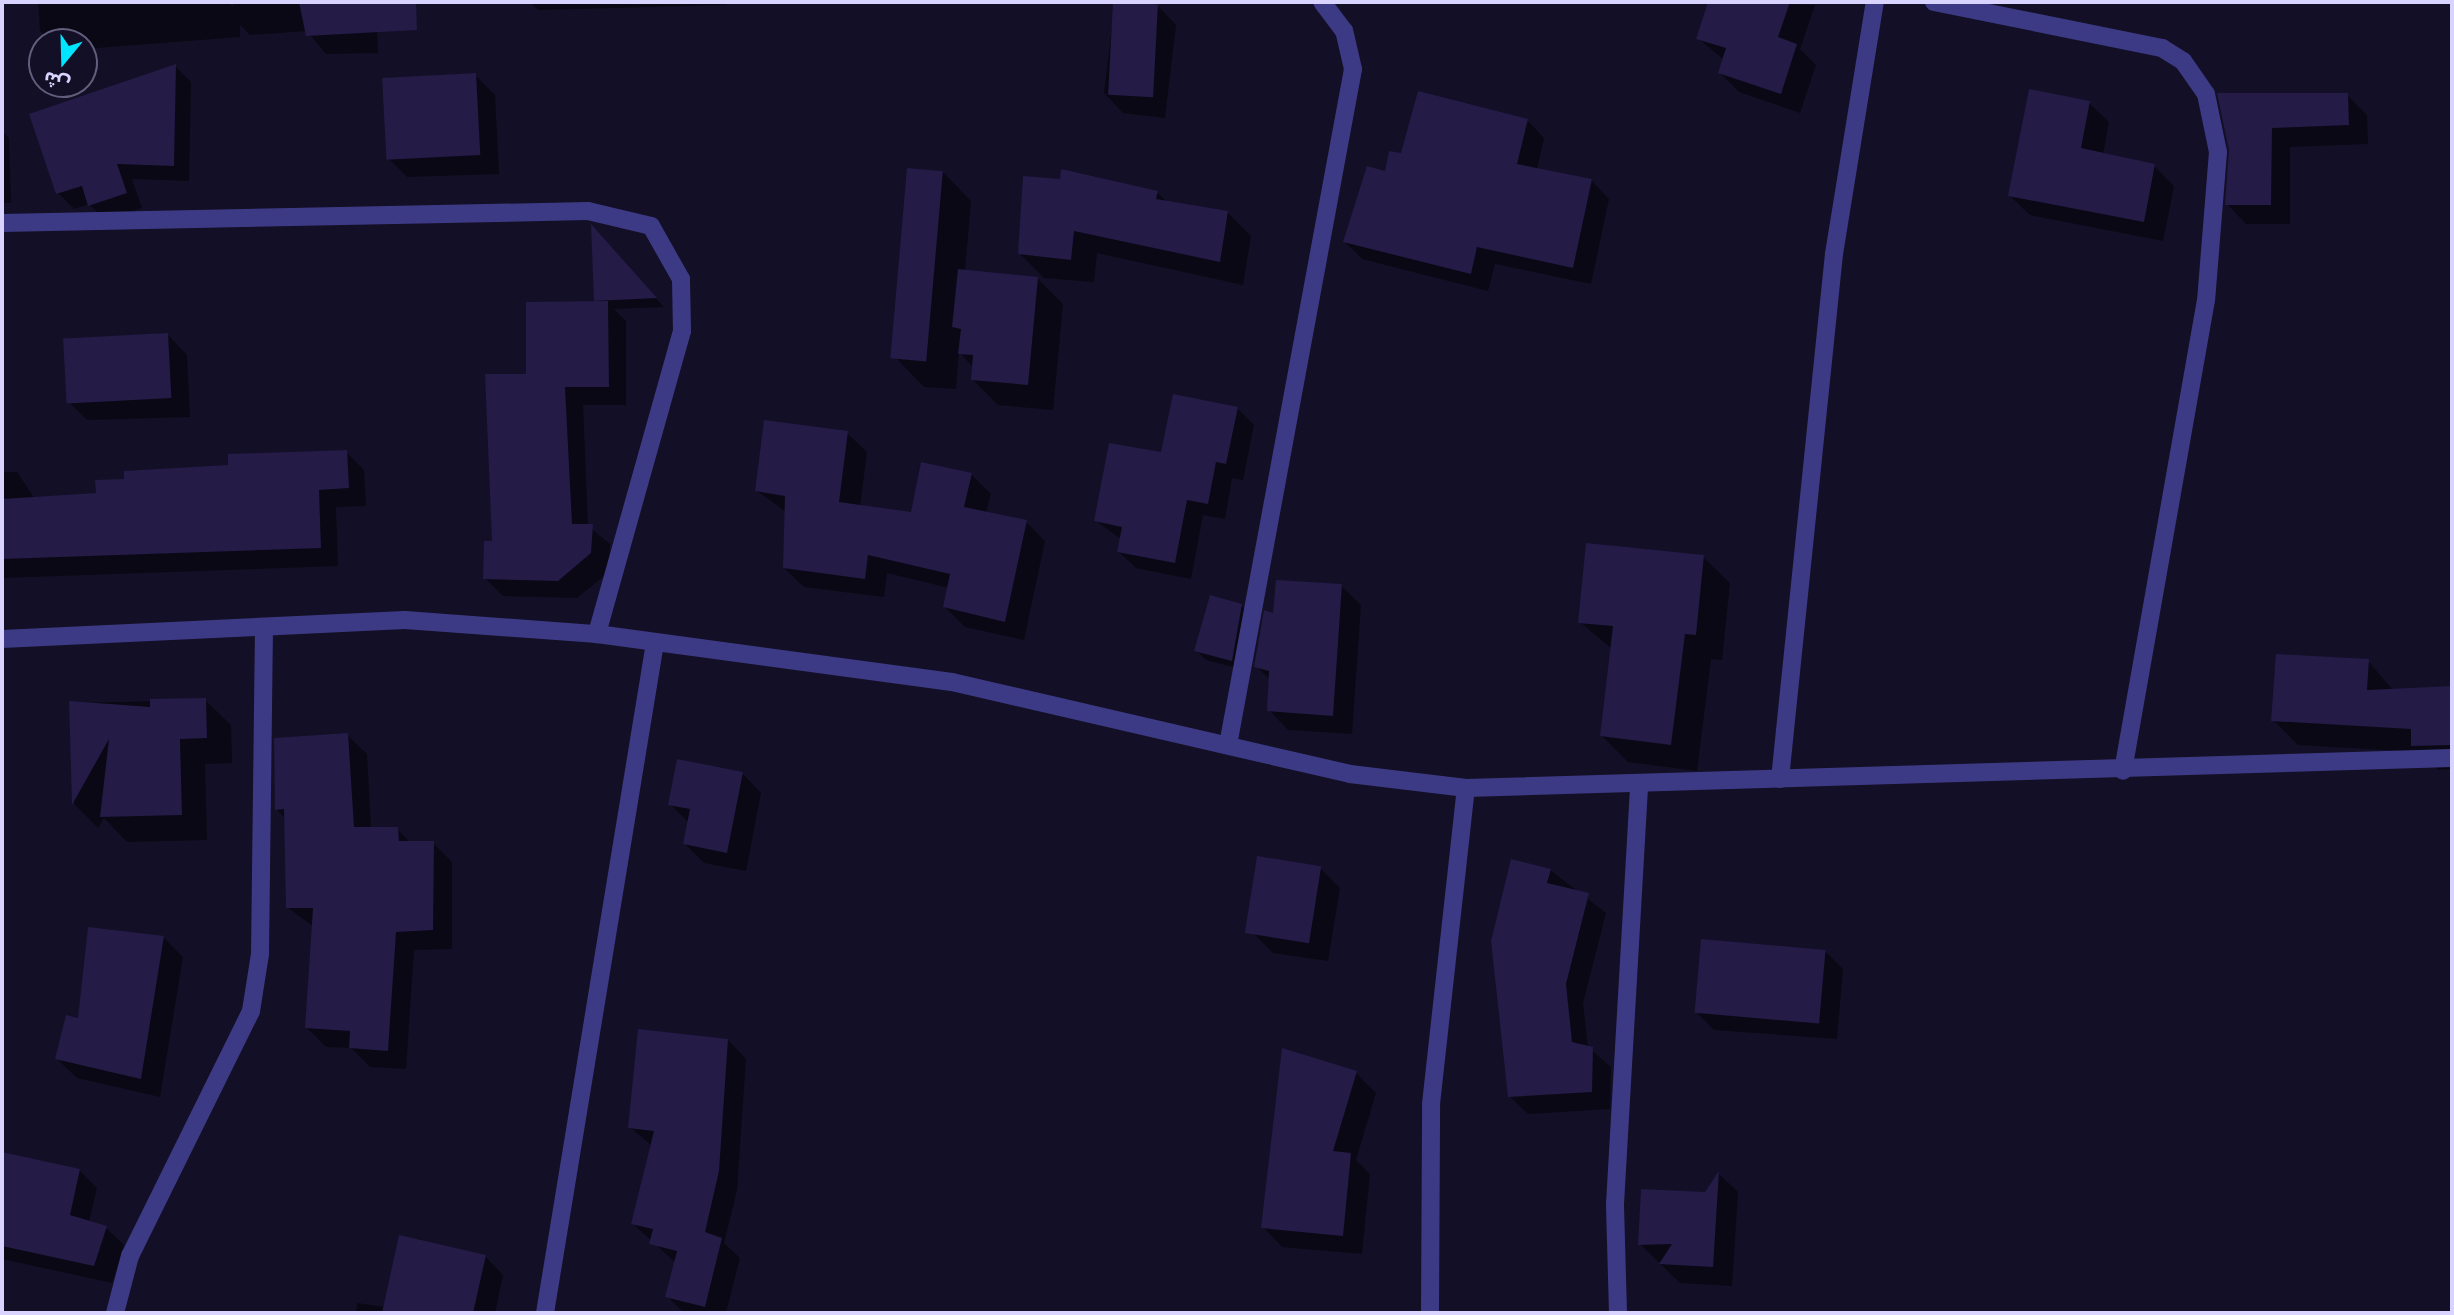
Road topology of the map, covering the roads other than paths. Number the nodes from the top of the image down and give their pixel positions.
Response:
1 (1322, 2) edge
2 (1875, 2) edge
3 (1934, 2) edge
4 (2, 223) edge
5 (264, 628) junction
6 (597, 634) junction
7 (2, 639) edge
8 (655, 643) junction
9 (1228, 745) junction
10 (2452, 758) edge
11 (2123, 771) junction
12 (1780, 779) junction
13 (1639, 785) junction
14 (1466, 788) junction
15 (115, 1313) edge
16 (545, 1313) edge
17 (1430, 1313) edge
18 (1618, 1313) edge

1 - 9 street
2 - 12 street
3 - 11 street
4 - 6 street
5 - 6 street
5 - 7 street
5 - 15 street
6 - 8 street
8 - 9 street
8 - 16 street
9 - 14 street
10 - 11 street
11 - 12 street
12 - 13 street
13 - 14 street
13 - 18 street
14 - 17 street

